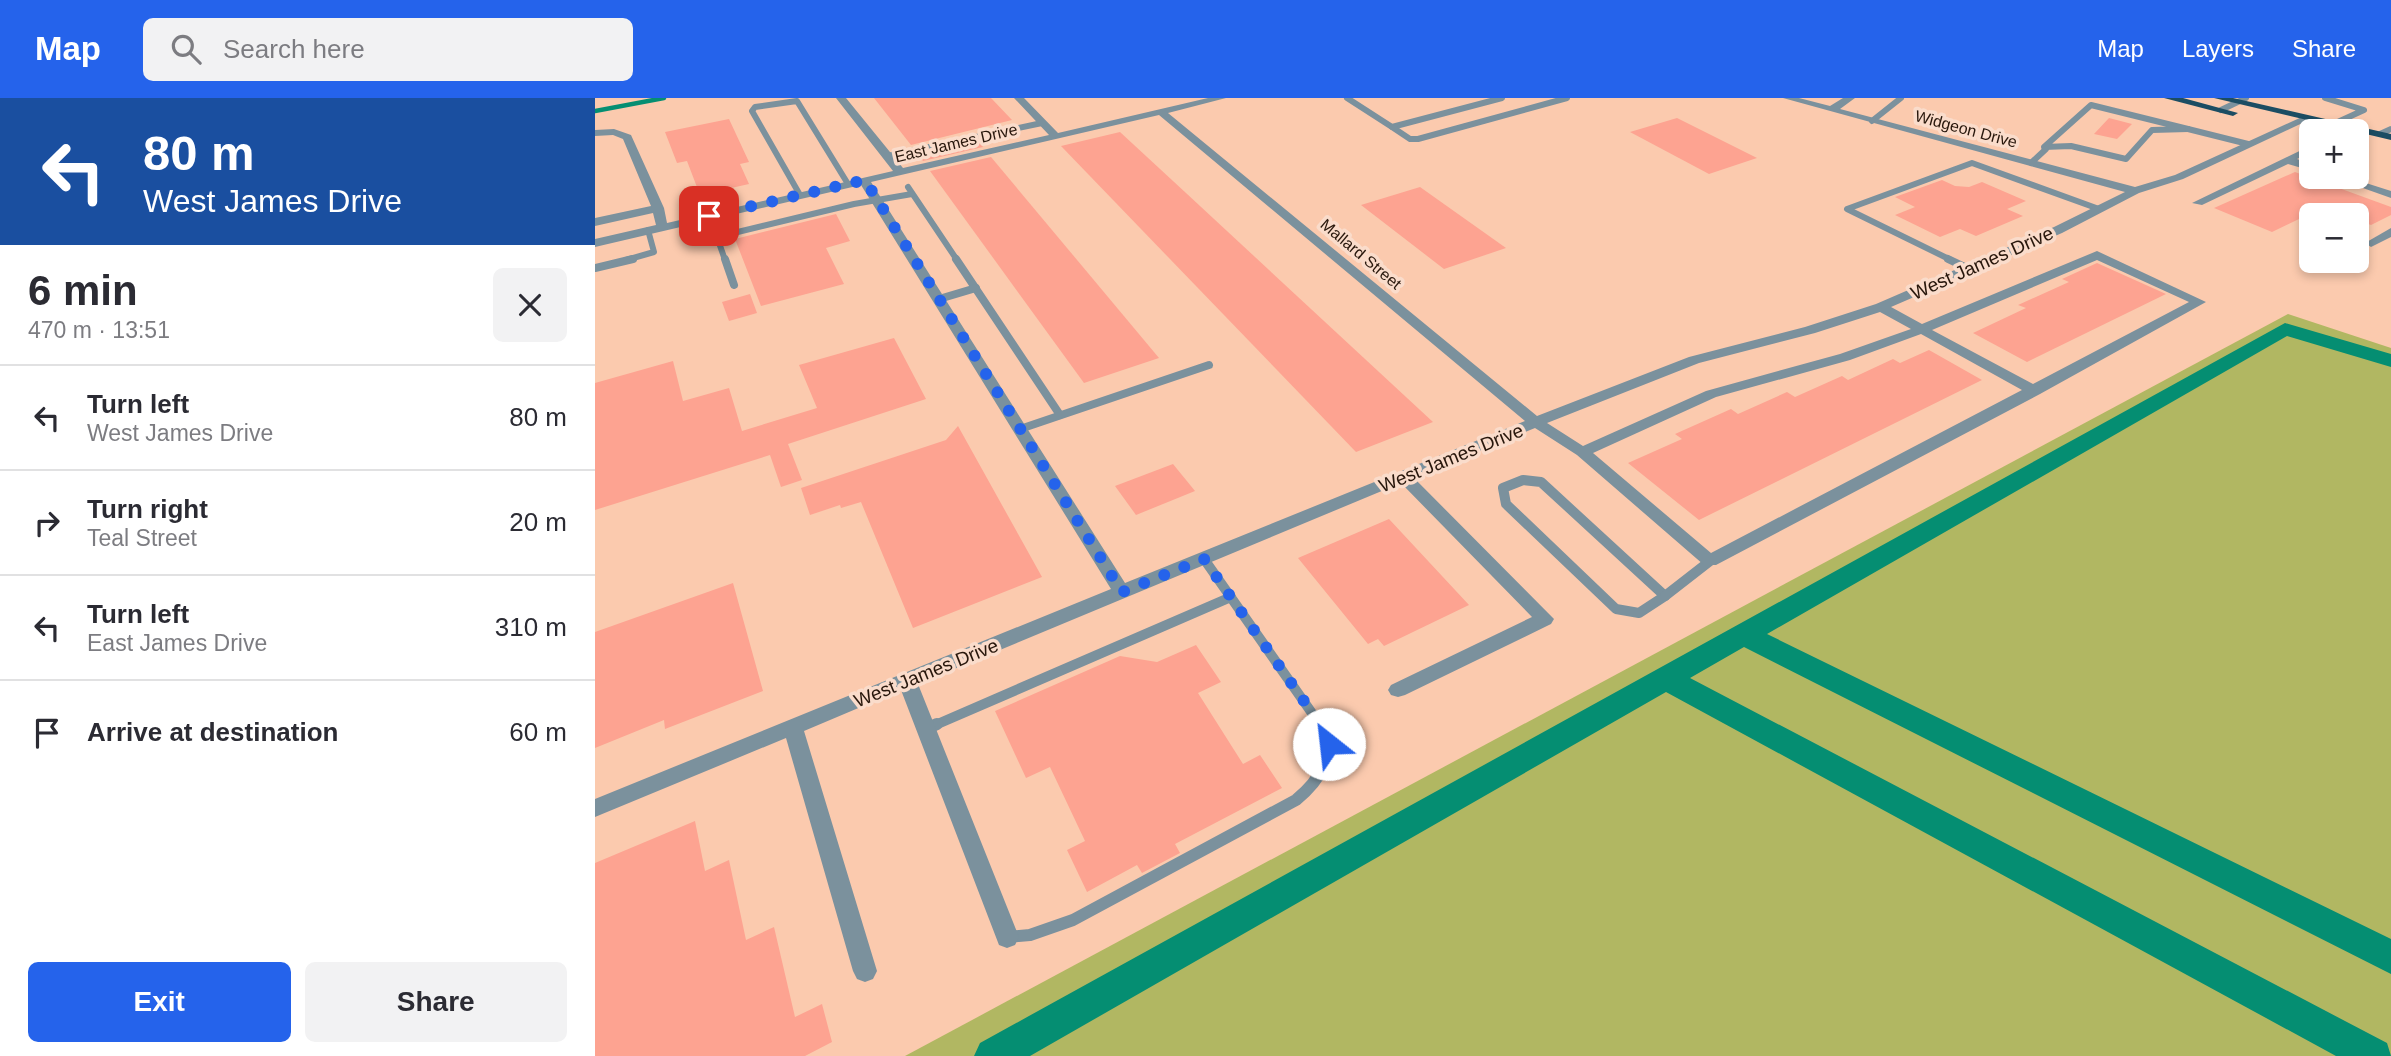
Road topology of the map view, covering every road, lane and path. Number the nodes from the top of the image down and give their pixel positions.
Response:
1 (841, 98) edge
2 (1019, 98) edge
3 (1221, 98) edge
4 (1347, 98) edge
5 (1503, 98) edge
6 (1567, 98) edge
7 (1788, 98) edge
8 (1850, 98) edge
9 (1901, 98) edge
10 (2169, 98) edge
11 (2325, 98) edge
12 (1804, 100) edge
13 (2242, 100) edge
14 (2220, 104) edge
15 (1831, 110) junction
16 (1161, 112) junction
17 (2137, 116) junction
18 (2345, 119) edge
19 (1872, 121) junction
20 (2299, 121) edge
21 (1042, 123) junction
22 (2288, 126) junction
23 (2299, 126) edge
24 (1392, 127) junction
25 (2152, 130) junction
26 (2189, 130) junction
27 (2369, 132) edge
28 (595, 133) edge
29 (2387, 134) edge
30 (1056, 136) junction
31 (2055, 136) junction
32 (2369, 144) edge
33 (2248, 145) junction
34 (2078, 147) junction
35 (2046, 149) junction
36 (2391, 149) edge
37 (2299, 154) edge
38 (887, 156) junction
39 (2288, 159) junction
40 (2031, 163) junction
41 (2299, 163) edge
42 (900, 172) junction
43 (865, 180) junction
44 (848, 184) junction
45 (2369, 188) edge
46 (2136, 191) junction
47 (800, 195) junction
48 (2391, 195) edge
49 (878, 202) junction
50 (2199, 203) dead end
51 (658, 208) junction
52 (2099, 209) junction
53 (709, 216) junction
54 (595, 222) edge
55 (662, 227) junction
56 (648, 230) junction
57 (2391, 232) edge
58 (717, 237) junction
59 (595, 243) edge
60 (2371, 243) dead end
61 (595, 268) edge
62 (1969, 269) junction
63 (734, 285) dead end
64 (976, 289) junction
65 (939, 299) junction
66 (1881, 307) junction
67 (1922, 329) junction
68 (1209, 365) dead end
69 (2035, 391) junction
70 (1061, 415) junction
71 (1537, 423) junction
72 (1020, 429) junction
73 (1582, 452) junction
74 (1404, 477) junction
75 (1204, 559) junction
76 (1710, 561) junction
77 (1122, 592) junction
78 (1665, 596) junction
79 (1231, 597) junction
80 (907, 680) junction
81 (1398, 690) dead end
82 (793, 726) junction
83 (926, 729) junction
84 (595, 808) edge
85 (1007, 937) joint
86 (865, 971) dead end

1 - 38 street
2 - 21 street
3 - 16 street, East James Drive
4 - 24 lane
5 - 24 lane
6 - 24 lane
7 - 12 street, Widgeon Drive
8 - 15 street
9 - 19 lane
10 - 14 highway
11 - 18 lane
12 - 15 street, Widgeon Drive
13 - 14 highway
13 - 20 highway
14 - 22 highway
15 - 19 street, Widgeon Drive
16 - 30 street, East James Drive
16 - 71 street, Mallard Street
17 - 25 lane
17 - 26 lane
17 - 31 lane
19 - 40 street, Widgeon Drive
21 - 30 street
21 - 38 lane
22 - 23 street, West James Drive
22 - 33 street, West James Drive
25 - 26 lane
25 - 34 lane
26 - 33 lane
27 - 29 highway
28 - 51 street
30 - 42 street, East James Drive
31 - 34 lane
31 - 35 lane
32 - 36 highway
33 - 46 street, West James Drive
34 - 35 lane
35 - 40 lane
37 - 39 street
38 - 42 street
39 - 41 street
39 - 50 street
40 - 46 street, Widgeon Drive
42 - 43 street, East James Drive
43 - 44 street, East James Drive
43 - 49 street
44 - 47 street, East James Drive
44 - 47 lane
45 - 48 street
46 - 52 street, West James Drive
47 - 53 street, East James Drive
49 - 58 lane
49 - 64 lane
49 - 65 street
51 - 54 street
51 - 55 street
52 - 62 street, West James Drive
52 - 62 lane
53 - 55 street, East James Drive
53 - 58 lane
55 - 56 street, East James Drive
56 - 59 street, East James Drive
56 - 61 lane
57 - 60 street
58 - 63 lane
62 - 66 street, West James Drive
64 - 65 lane
64 - 70 lane
65 - 72 street
66 - 67 street
66 - 71 street, West James Drive
67 - 69 street
67 - 69 street
67 - 73 street
68 - 70 lane
69 - 76 street
70 - 72 lane
71 - 73 street, Mallard Street
71 - 74 street, West James Drive
72 - 77 street
73 - 76 street, Mallard Street
74 - 75 street, West James Drive
74 - 81 street
75 - 77 street, West James Drive
75 - 79 lane
76 - 78 lane
77 - 80 street, West James Drive
78 - 78 lane
79 - 83 lane
79 - 85 lane
80 - 82 street, West James Drive
80 - 83 street
82 - 84 street, West James Drive
82 - 86 street
83 - 85 street

